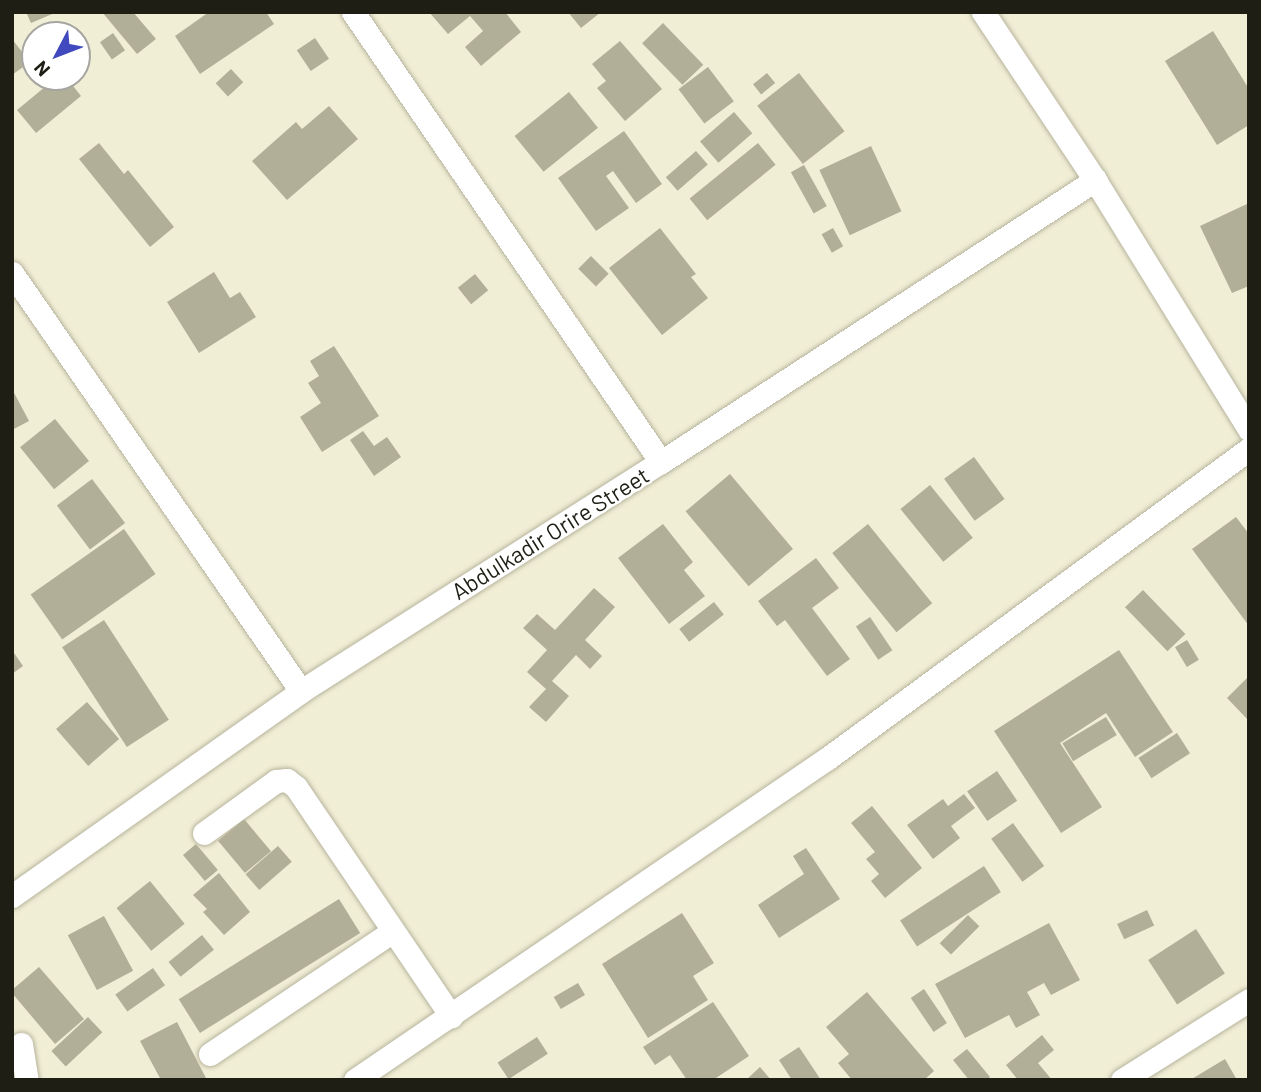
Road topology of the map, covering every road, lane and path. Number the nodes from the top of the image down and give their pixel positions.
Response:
1 (353, 12) edge
2 (983, 12) edge
3 (1095, 180) junction
4 (14, 278) edge
5 (1249, 429) edge
6 (1249, 449) edge
7 (661, 463) junction
8 (301, 691) junction
9 (204, 833) dead end
10 (12, 896) edge
11 (393, 932) junction
12 (1249, 1000) edge
13 (451, 1016) junction
14 (22, 1044) dead end
15 (211, 1054) dead end
16 (27, 1080) edge
17 (355, 1080) edge
18 (1122, 1080) edge

1 - 7 street
2 - 3 street
3 - 5 street
3 - 7 street, Abdulkadir Orire Street
4 - 8 street
6 - 13 street
7 - 8 street, Abdulkadir Orire Street
8 - 10 street, Abdulkadir Orire Street
9 - 11 street
11 - 13 street
11 - 15 street
12 - 18 street
13 - 17 street
14 - 16 street

